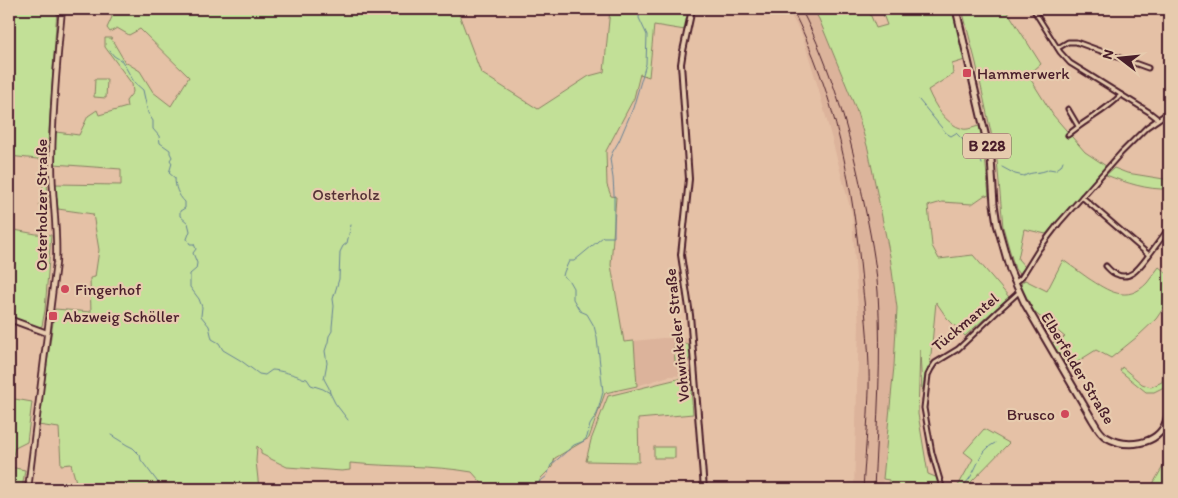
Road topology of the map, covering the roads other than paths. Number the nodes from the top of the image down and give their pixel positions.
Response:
1 (62, 9) edge
2 (692, 9) edge
3 (956, 9) edge
4 (1033, 9) edge
5 (1058, 48) junction
6 (1148, 68) dead end
7 (1121, 94) junction
8 (1068, 109) dead end
9 (1169, 112) edge
10 (1158, 119) junction
11 (1078, 126) junction
12 (1068, 136) dead end
13 (1082, 197) junction
14 (1169, 228) edge
15 (1149, 255) junction
16 (1106, 266) dead end
17 (1015, 282) junction
18 (1019, 292) junction
19 (9, 319) edge
20 (47, 333) junction
21 (1169, 372) edge
22 (28, 489) edge
23 (704, 489) edge
24 (942, 489) edge

1 - 20 main road, Osterholzer Straße
2 - 23 street, Vohwinkeler Straße
3 - 17 main road, B 228
4 - 5 street
5 - 6 street
5 - 7 street
7 - 10 street
7 - 11 street
8 - 11 street
9 - 10 street
10 - 13 street
11 - 12 street
13 - 15 street
13 - 17 street
14 - 15 street
15 - 16 street
17 - 18 main road, Elberfelder Straße / B 228
18 - 21 main road, Elberfelder Straße / B 228
18 - 24 street, Tückmantel
19 - 20 street
20 - 22 main road, Osterholzer Straße

